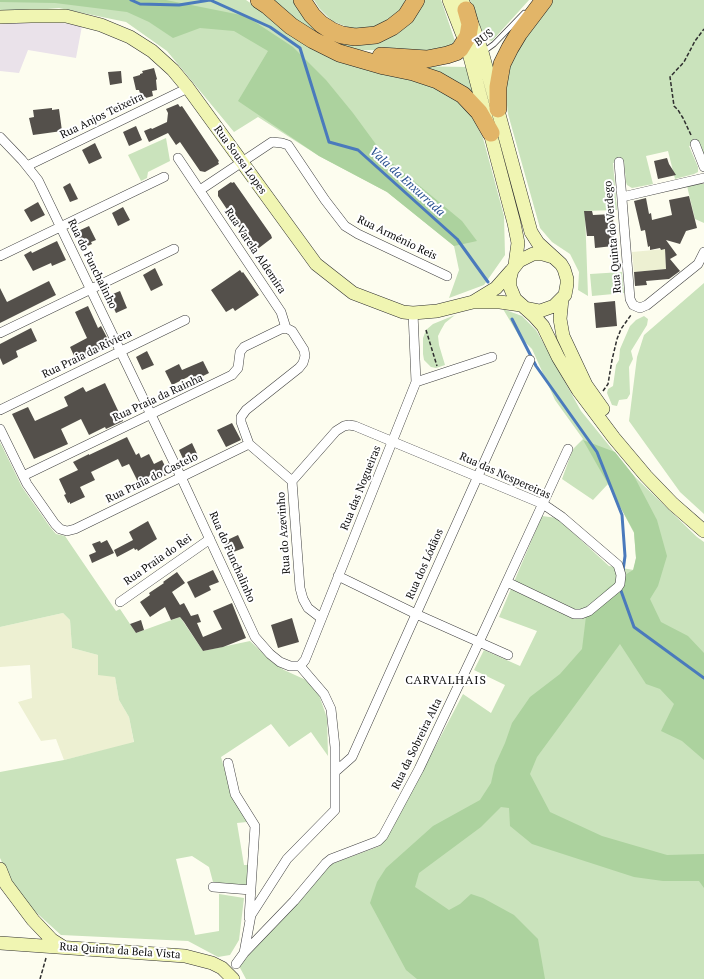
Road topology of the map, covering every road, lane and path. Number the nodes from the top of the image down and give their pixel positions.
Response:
1 (259, 0) edge
2 (302, 0) edge
3 (416, 0) edge
4 (449, 0) edge
5 (536, 4) edge
6 (464, 5) edge
7 (0, 18) edge
8 (704, 29) edge
9 (470, 52) junction
10 (347, 55) junction
11 (427, 59) junction
12 (450, 61) dead end
13 (188, 88) junction
14 (498, 109) junction
15 (491, 133) junction
16 (0, 137) edge
17 (695, 144) joint
18 (178, 158) dead end
19 (241, 162) junction
20 (619, 162) dead end
21 (27, 166) junction
22 (704, 167) edge
23 (164, 177) dead end
24 (704, 178) edge
25 (200, 190) junction
26 (622, 197) junction
27 (61, 227) junction
28 (174, 249) dead end
29 (704, 252) edge
30 (0, 256) edge
31 (553, 257) junction
32 (514, 267) junction
33 (446, 276) dead end
34 (91, 289) junction
35 (562, 299) junction
36 (473, 302) junction
37 (523, 306) junction
38 (636, 307) junction
39 (413, 313) junction
40 (185, 320) dead end
41 (286, 328) junction
42 (426, 330) dead end
43 (0, 333) edge
44 (121, 351) junction
45 (492, 357) dead end
46 (530, 360) dead end
47 (438, 368) dead end
48 (416, 382) junction
49 (602, 392) dead end
50 (0, 410) edge
51 (151, 414) junction
52 (0, 429) edge
53 (393, 441) junction
54 (249, 444) junction
55 (568, 449) dead end
56 (23, 476) junction
57 (181, 477) junction
58 (477, 477) junction
59 (292, 481) junction
60 (543, 504) junction
61 (704, 522) edge
62 (704, 531) edge
63 (210, 539) junction
64 (338, 576) junction
65 (507, 582) junction
66 (120, 602) dead end
67 (416, 614) junction
68 (321, 618) junction
69 (480, 642) junction
70 (508, 655) dead end
71 (300, 666) junction
72 (228, 763) dead end
73 (335, 772) junction
74 (0, 869) edge
75 (213, 887) dead end
76 (251, 890) junction
77 (249, 921) junction
78 (41, 940) junction
79 (5, 944) edge
80 (244, 953) junction
81 (236, 964) junction
82 (219, 966) junction
83 (232, 978) edge
84 (40, 979) edge

1 - 10 highway
2 - 3 highway
4 - 9 main road
5 - 9 lane, BUS
5 - 14 highway
6 - 9 highway
7 - 13 main road, Rua Sousa Lopes
8 - 17 path
9 - 11 highway
9 - 14 main road
9 - 15 main road
10 - 11 highway
10 - 15 highway
11 - 12 lane
13 - 19 main road, Rua Sousa Lopes
13 - 21 street, Rua Anjos Teixeira
14 - 31 main road
15 - 32 main road
16 - 21 street, Rua do Funchalinho
17 - 22 street
18 - 25 street, Rua Varela Aldemira
19 - 25 street
19 - 33 street, Rua Arménio Reis
19 - 39 main road, Rua Sousa Lopes
20 - 26 street, Rua Quinta do Verdego
21 - 27 street, Rua do Funchalinho
23 - 27 street
24 - 26 street
25 - 41 street, Rua Varela Aldemira
26 - 38 street, Rua Quinta do Verdego
27 - 30 street
27 - 34 street, Rua do Funchalinho
28 - 34 street
29 - 38 street
31 - 32 main road
31 - 35 main road
32 - 36 main road, Rua Sousa Lopes
32 - 37 main road
34 - 43 street
34 - 44 street, Rua do Funchalinho
35 - 37 main road
35 - 61 main road
36 - 37 main road, Rua Sousa Lopes
36 - 39 main road, Rua Sousa Lopes
37 - 62 main road
38 - 49 path
39 - 48 street, Rua das Nogueiras
40 - 44 street, Rua Praia da Riviera
41 - 51 street, Rua Praia da Rainha
41 - 54 street, Rua do Azevinho
42 - 47 path
44 - 50 street, Rua Praia da Riviera
44 - 51 street, Rua do Funchalinho
45 - 48 street
46 - 58 street, Rua dos Lódãos
48 - 53 street, Rua das Nogueiras
51 - 56 street, Rua Praia da Rainha
51 - 57 street, Rua do Funchalinho
52 - 56 street
53 - 58 street, Rua das Nespereiras
53 - 59 street, Rua das Nespereiras
53 - 64 street, Rua das Nogueiras
54 - 57 street, Rua Praia do Castelo
54 - 59 street, Rua do Azevinho
55 - 60 street, Rua da Sobreira Alta
56 - 57 street, Rua Praia do Castelo
57 - 63 street, Rua do Funchalinho
58 - 60 street, Rua das Nespereiras
58 - 67 street, Rua dos Lódãos
59 - 68 street, Rua do Azevinho
60 - 65 street, Rua da Sobreira Alta
60 - 65 street, Rua das Nespereiras
63 - 66 street, Rua Praia do Rei
63 - 71 street, Rua do Funchalinho
64 - 67 street
64 - 68 street, Rua das Nogueiras
65 - 69 street, Rua da Sobreira Alta
67 - 69 street
67 - 73 street, Rua dos Lódãos
68 - 71 street, Rua das Nogueiras
69 - 70 street
69 - 80 street, Rua da Sobreira Alta
71 - 73 street
72 - 76 street
73 - 77 street
74 - 78 main road
75 - 76 street
76 - 77 street
77 - 80 street
78 - 79 main road
78 - 82 main road, Rua Quinta da Bela Vista
78 - 84 path
80 - 81 street
81 - 82 street
81 - 83 street
82 - 83 main road, Rua Quinta da Bela Vista

